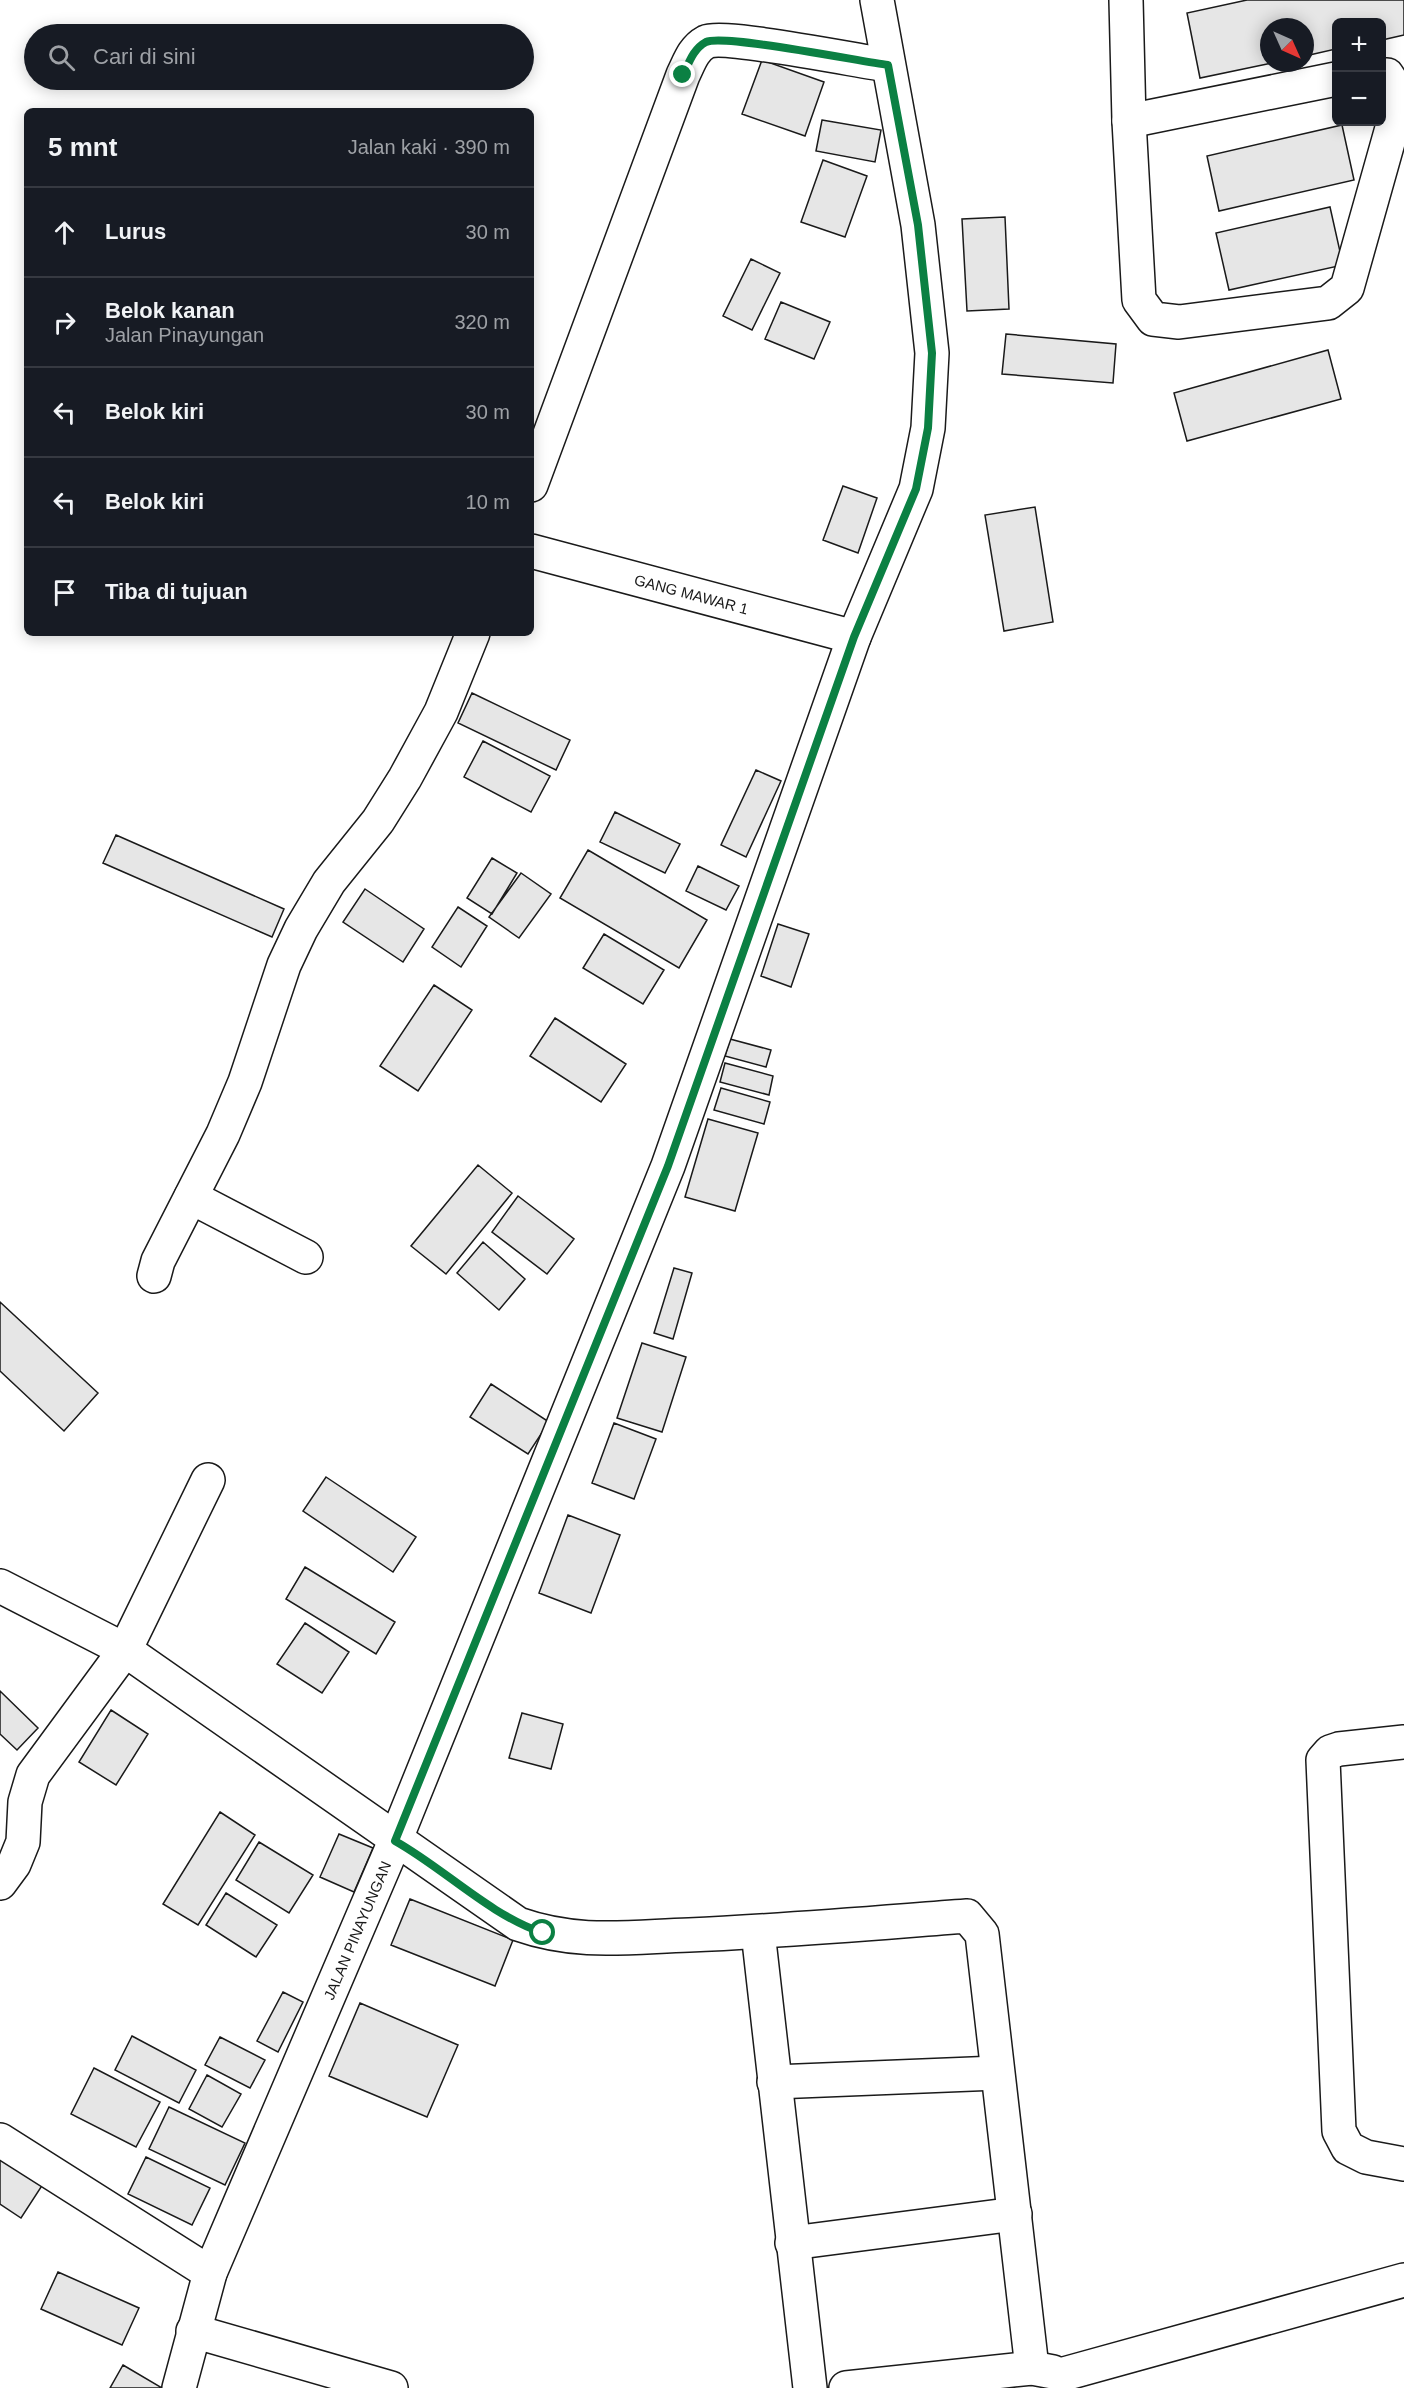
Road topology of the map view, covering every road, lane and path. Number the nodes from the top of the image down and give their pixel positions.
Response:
1 (877, 0) edge
2 (1126, 0) edge
3 (888, 65) junction
4 (1386, 75) edge
5 (1332, 80) edge
6 (1129, 121) junction
7 (534, 472) edge
8 (534, 552) edge
9 (472, 636) edge
10 (854, 637) junction
11 (191, 1197) junction
12 (306, 1257) dead end
13 (154, 1276) dead end
14 (208, 1480) dead end
15 (0, 1586) edge
16 (125, 1650) junction
17 (1404, 1742) edge
18 (395, 1841) junction
19 (0, 1883) edge
20 (758, 1932) junction
21 (997, 2073) junction
22 (774, 2082) junction
23 (0, 2140) edge
24 (1404, 2164) edge
25 (1015, 2214) junction
26 (792, 2243) junction
27 (210, 2273) junction
28 (1404, 2280) edge
29 (193, 2331) junction
30 (1032, 2368) junction
31 (1068, 2381) edge
32 (179, 2388) edge
33 (391, 2388) edge
34 (810, 2388) edge
35 (846, 2388) edge

1 - 3 street, JALAN PINAYUNGAN
2 - 6 street
3 - 7 street
3 - 10 street, JALAN PINAYUNGAN
4 - 6 street
5 - 6 street
8 - 10 street, GANG MAWAR 1
9 - 11 street
10 - 18 street, JALAN PINAYUNGAN
11 - 12 street
11 - 13 street
14 - 16 street
15 - 16 street
16 - 18 street
16 - 19 street
17 - 24 street
18 - 20 street
18 - 27 street, JALAN PINAYUNGAN
20 - 21 street
20 - 22 street
21 - 22 street
21 - 25 street
22 - 26 street
23 - 27 street
25 - 26 street
25 - 30 street
26 - 34 street
27 - 29 street, JALAN PINAYUNGAN
28 - 31 street
29 - 32 street, JALAN PINAYUNGAN
29 - 33 street
30 - 31 street
30 - 35 street

